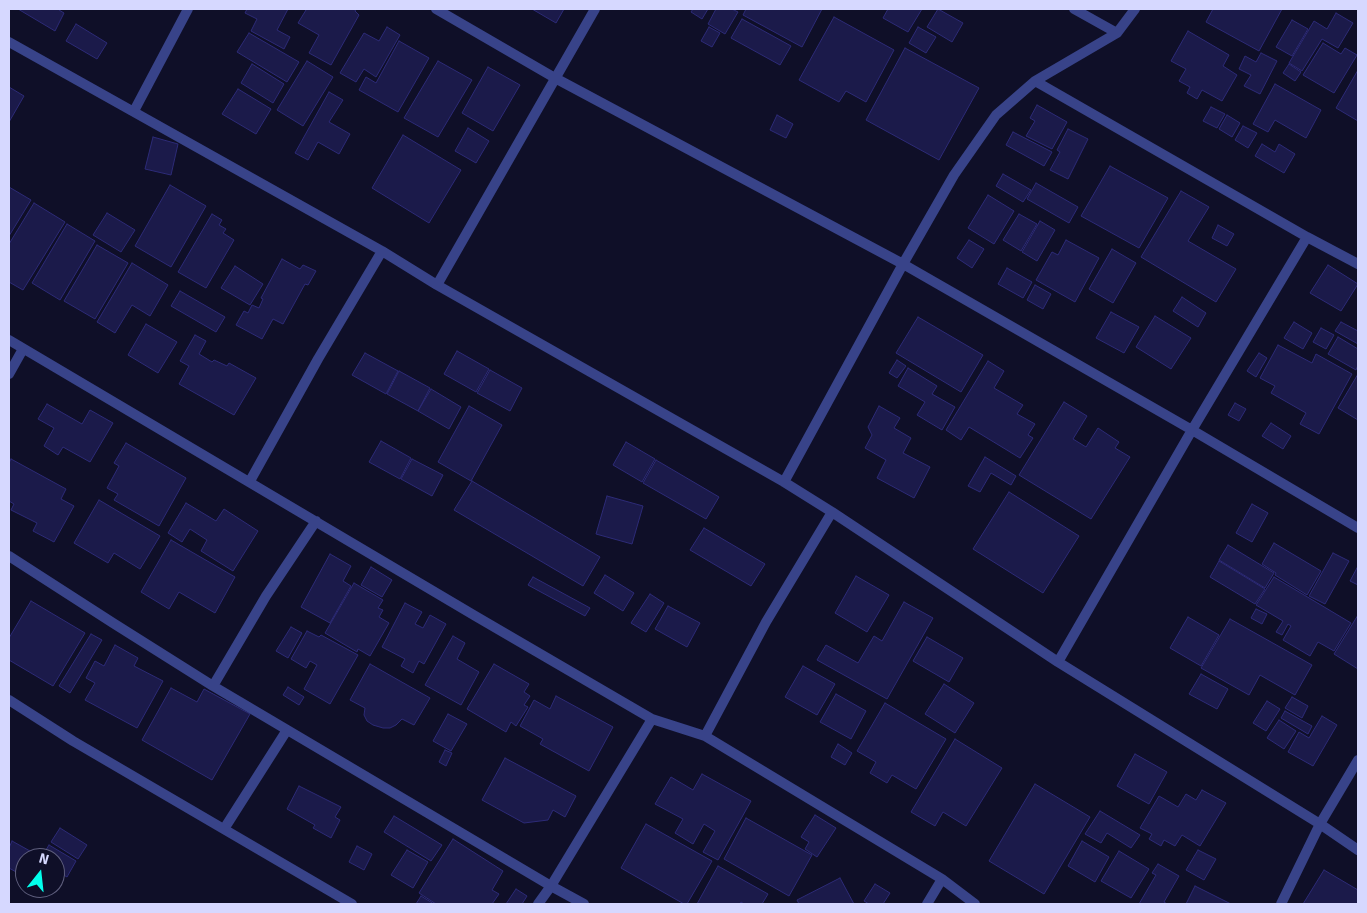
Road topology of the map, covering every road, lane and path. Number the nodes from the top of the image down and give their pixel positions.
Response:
1 (188, 9) edge
2 (436, 9) edge
3 (595, 9) edge
4 (1074, 9) edge
5 (1135, 9) edge
6 (1117, 33) junction
7 (9, 42) edge
8 (555, 78) junction
9 (1035, 81) junction
10 (134, 111) junction
11 (1307, 236) junction
12 (382, 250) junction
13 (903, 264) junction
14 (1358, 264) edge
15 (437, 285) junction
16 (9, 340) edge
17 (23, 349) junction
18 (9, 374) edge
19 (1192, 430) junction
20 (250, 482) junction
21 (784, 482) junction
22 (832, 512) junction
23 (316, 521) junction
24 (1358, 528) edge
25 (9, 556) edge
26 (1058, 662) junction
27 (214, 686) junction
28 (9, 700) edge
29 (652, 719) junction
30 (288, 730) junction
31 (705, 736) junction
32 (1358, 760) edge
33 (1320, 824) junction
34 (224, 829) junction
35 (1358, 850) edge
36 (942, 879) junction
37 (551, 886) junction
38 (352, 904) edge
39 (538, 904) edge
40 (584, 904) edge
41 (928, 904) edge
42 (975, 904) edge
43 (1281, 904) edge

1 - 10 street
2 - 8 street
3 - 8 street
4 - 6 street
5 - 6 street
6 - 9 street
7 - 10 street
8 - 13 street
8 - 15 street
9 - 11 street
9 - 13 street
10 - 12 street
11 - 14 street
11 - 19 street
12 - 15 street
12 - 20 street
13 - 19 street
13 - 21 street
15 - 21 street
16 - 17 street
17 - 18 street
17 - 20 street
19 - 24 street
19 - 26 street
20 - 23 street
21 - 22 street
22 - 26 street
22 - 31 street
23 - 27 street
23 - 29 street
25 - 27 street
26 - 33 street
27 - 30 street
28 - 34 street
29 - 31 street
29 - 37 street
30 - 34 street
30 - 37 street
31 - 36 street
32 - 33 street
33 - 35 street
33 - 43 street
34 - 38 street
36 - 41 street
36 - 42 street
37 - 39 street
37 - 40 street

